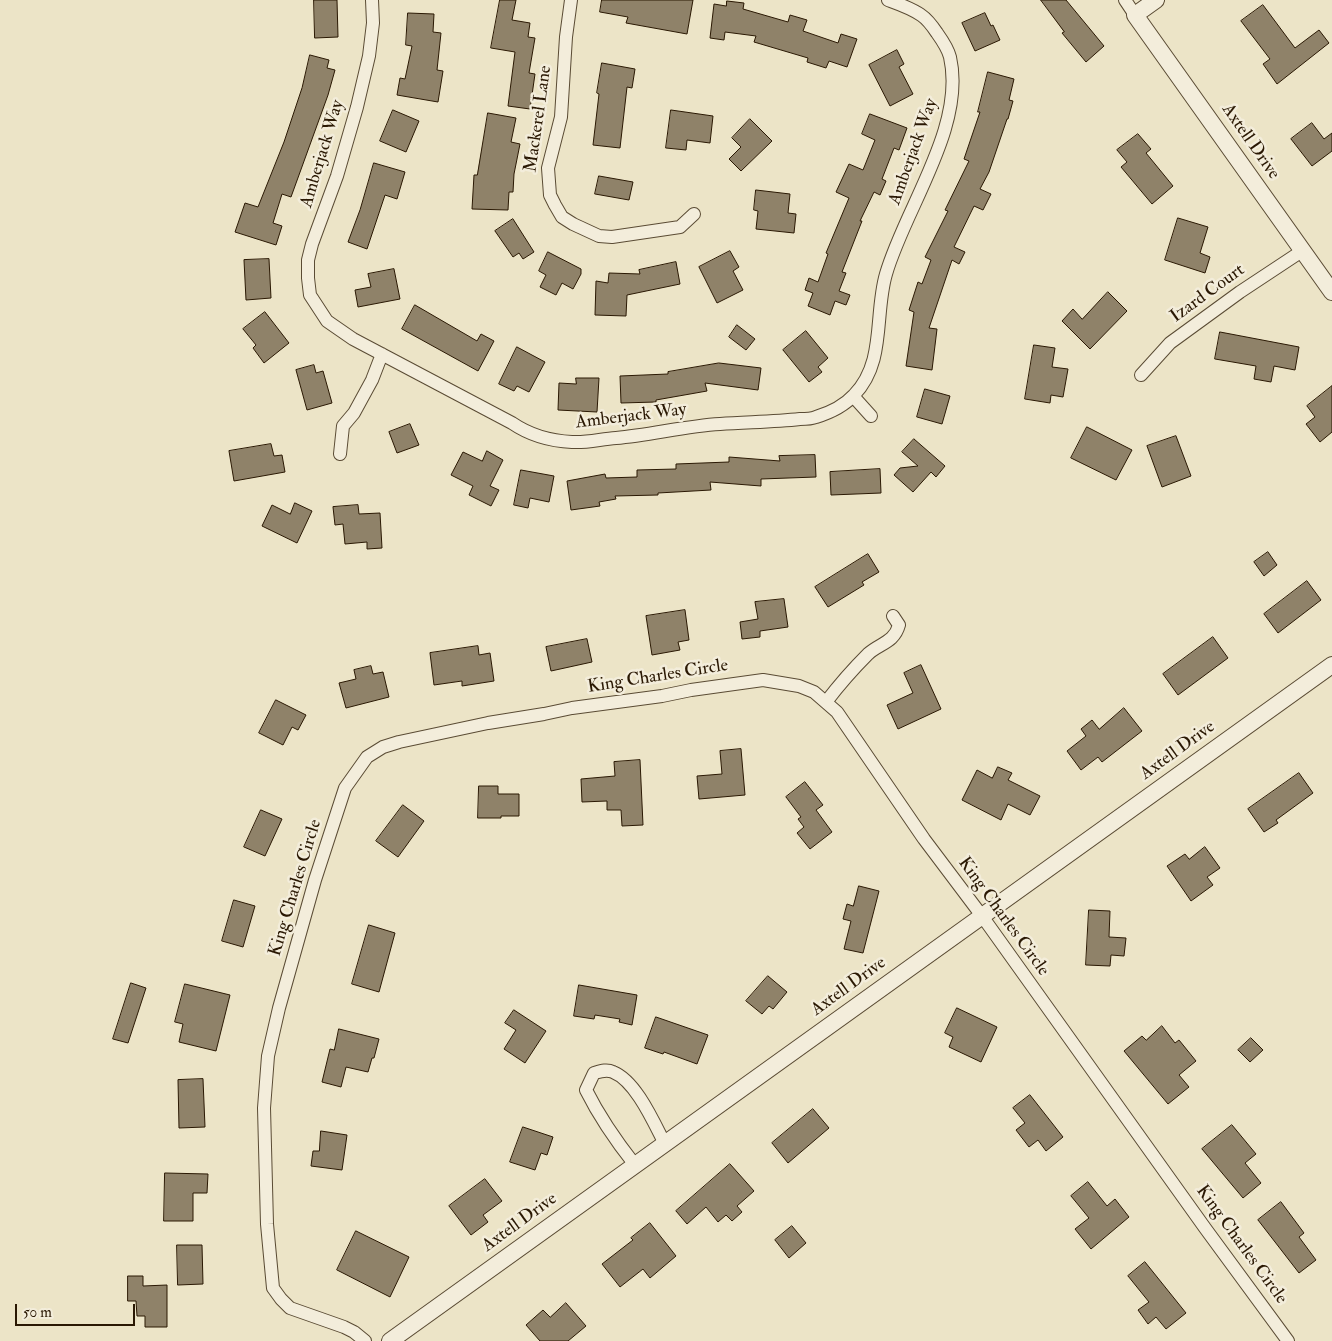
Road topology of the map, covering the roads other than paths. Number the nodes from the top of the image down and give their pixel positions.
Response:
1 (372, 0) edge
2 (571, 0) edge
3 (888, 0) edge
4 (1125, 0) edge
5 (1156, 0) edge
6 (1134, 15) junction
7 (694, 214) dead end
8 (1302, 251) junction
9 (1332, 292) edge
10 (382, 354) junction
11 (1141, 375) dead end
12 (853, 396) junction
13 (871, 416) dead end
14 (340, 454) dead end
15 (893, 616) dead end
16 (1332, 665) edge
17 (826, 702) junction
18 (982, 916) junction
19 (665, 1144) junction
20 (635, 1166) junction
21 (365, 1341) edge
22 (390, 1341) edge
23 (1288, 1341) edge

1 - 10 street, Amberjack Way
2 - 7 street, Mackerel Lane
3 - 12 street, Amberjack Way
4 - 6 street
5 - 6 street
6 - 8 street, Axtell Drive
8 - 9 street, Axtell Drive
8 - 11 street, Izard Court
10 - 12 street, Amberjack Way
10 - 14 street
12 - 13 street
15 - 17 street
16 - 18 street, Axtell Drive
17 - 18 street, King Charles Circle
17 - 21 street, King Charles Circle
18 - 19 street, Axtell Drive
18 - 23 street, King Charles Circle
19 - 20 street, Axtell Drive
19 - 20 street
20 - 22 street, Axtell Drive

